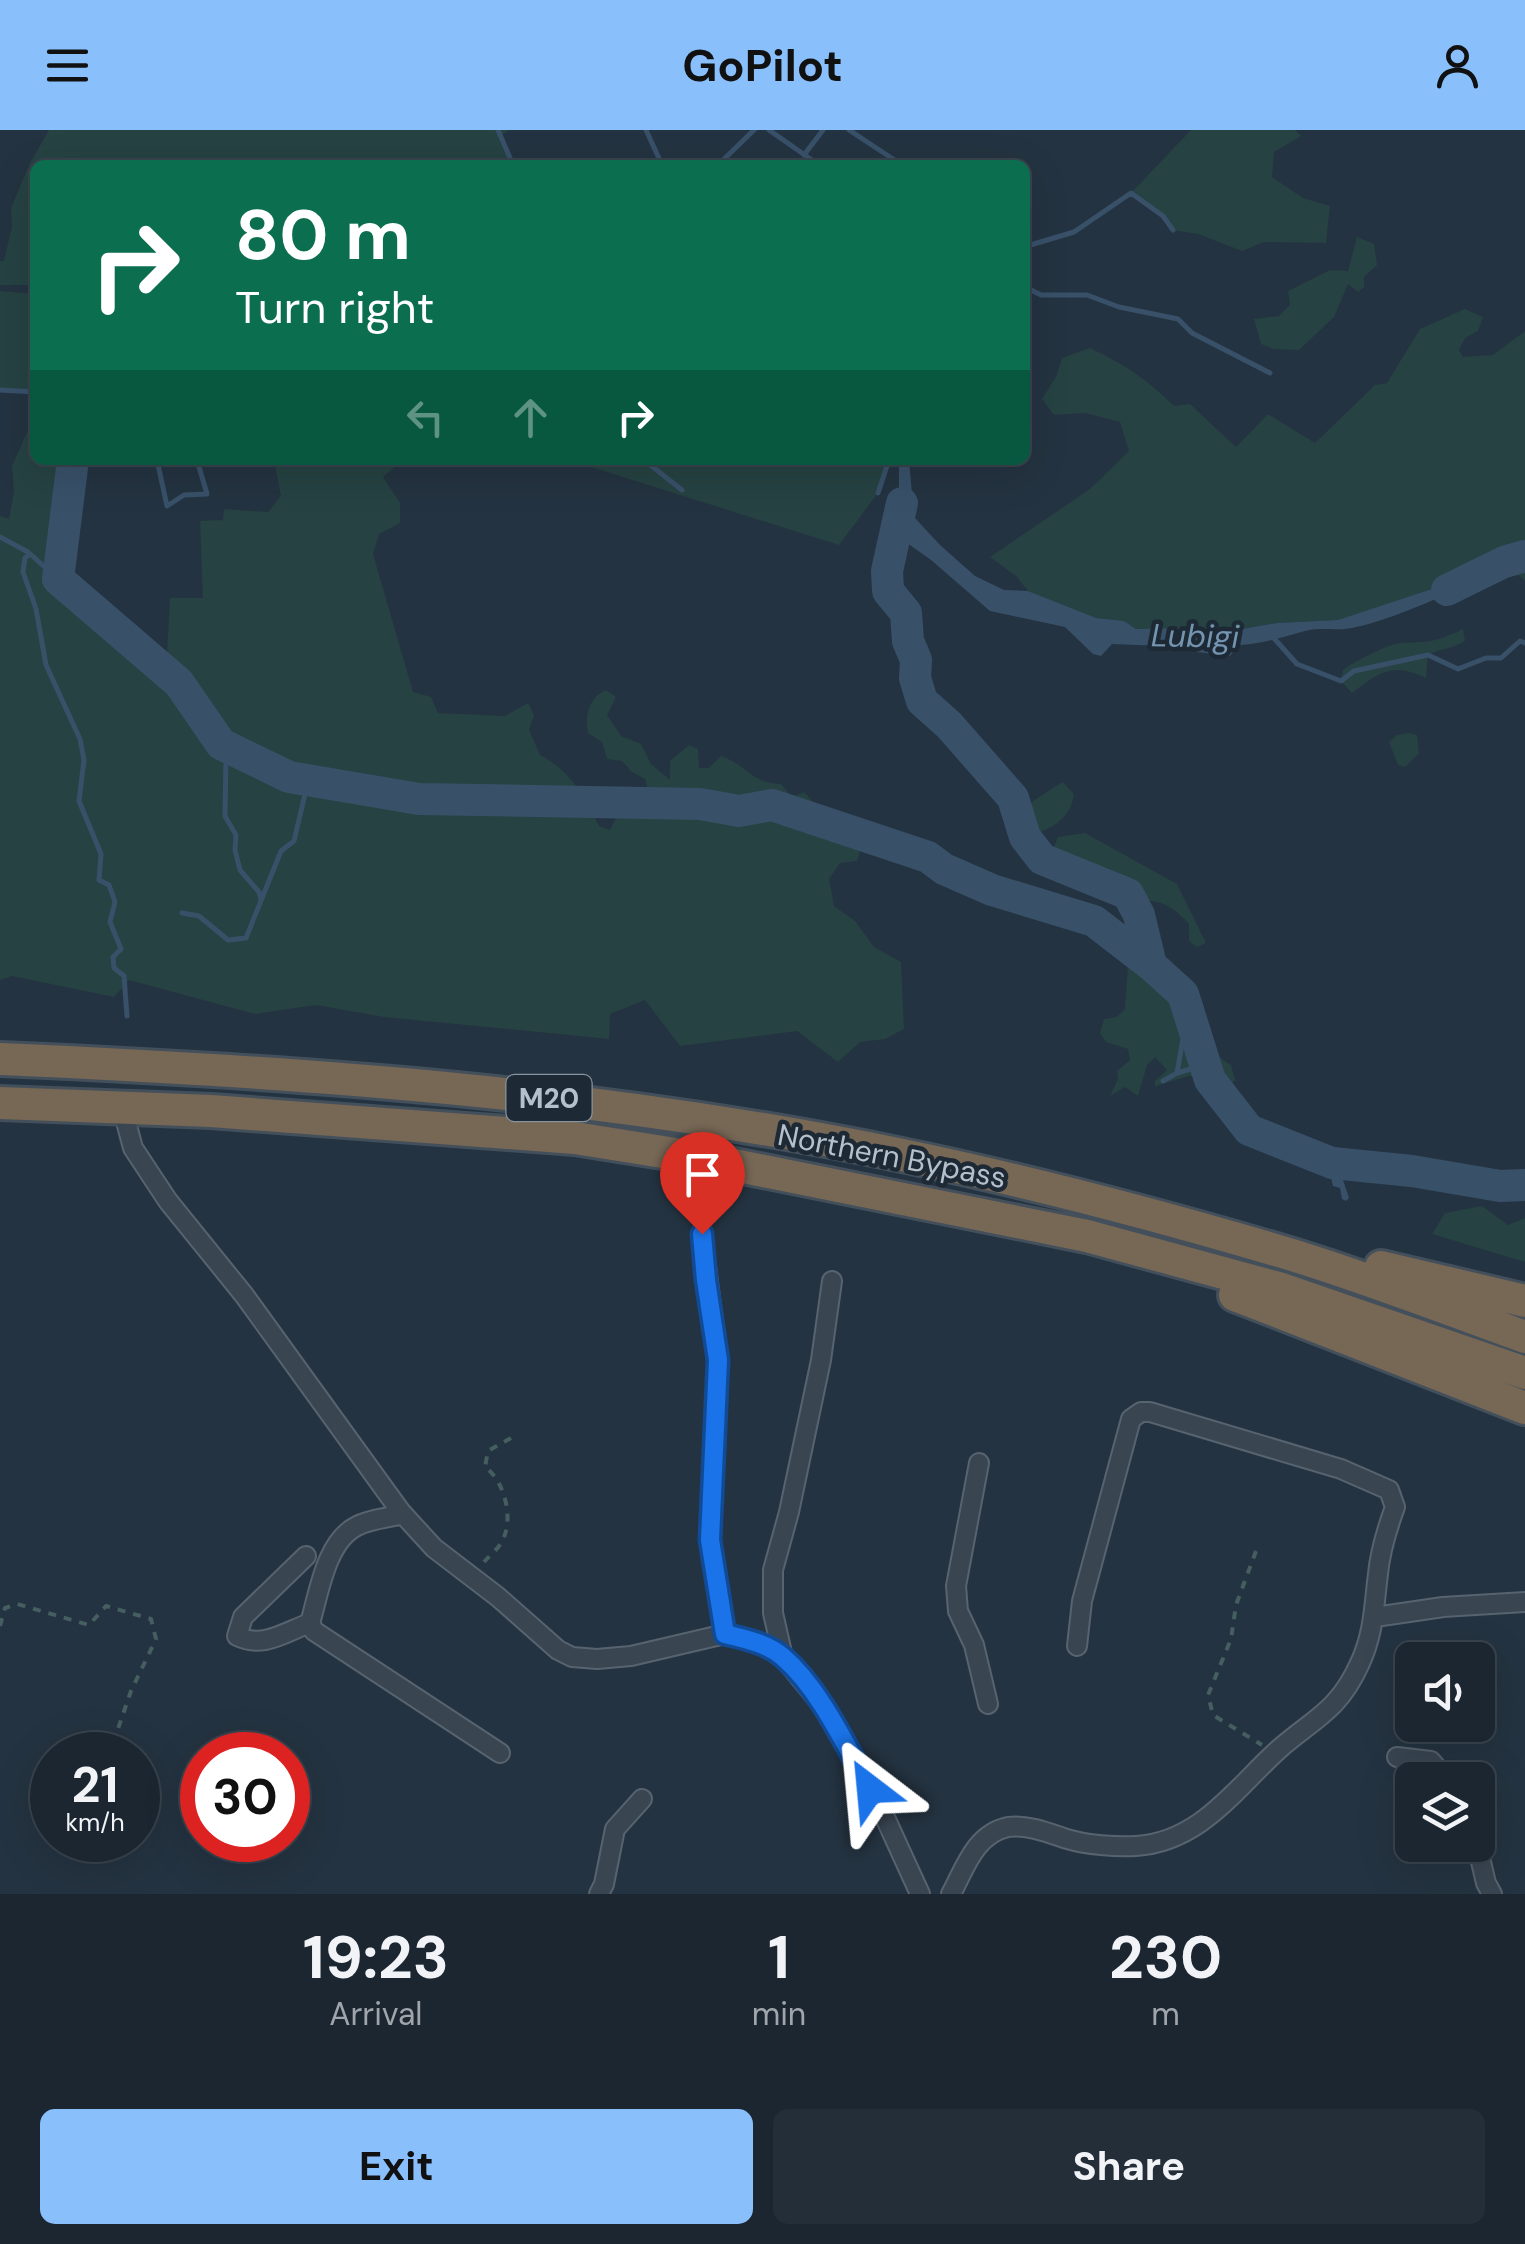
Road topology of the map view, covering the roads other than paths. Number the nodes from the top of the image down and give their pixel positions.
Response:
1 (0, 1059) edge
2 (0, 1103) edge
3 (126, 1122) dead end
4 (1089, 1198) junction
5 (702, 1234) dead end
6 (1087, 1236) junction
7 (832, 1281) dead end
8 (1525, 1301) edge
9 (1525, 1337) edge
10 (1525, 1374) edge
11 (1525, 1408) edge
12 (979, 1463) dead end
13 (403, 1514) junction
14 (306, 1556) dead end
15 (1525, 1602) edge
16 (1376, 1617) junction
17 (310, 1623) junction
18 (725, 1634) junction
19 (1077, 1646) dead end
20 (784, 1657) junction
21 (988, 1704) dead end
22 (500, 1753) dead end
23 (1396, 1758) dead end
24 (1433, 1762) edge
25 (642, 1799) dead end
26 (1481, 1862) edge
27 (599, 1894) edge
28 (920, 1894) edge
29 (950, 1894) edge
30 (1492, 1894) edge

1 - 4 highway, Northern Bypass / M20
2 - 6 highway, Northern Bypass / M20
3 - 13 street
4 - 8 highway
4 - 9 highway, Northern Bypass / M20
5 - 18 street
6 - 10 highway, Northern Bypass / M20
6 - 11 highway
7 - 20 street
12 - 21 street
13 - 17 street
13 - 18 street
14 - 17 street
15 - 16 street
16 - 19 street
16 - 29 street
17 - 22 street
18 - 20 street
20 - 28 street
23 - 24 street
25 - 27 street
26 - 30 street

